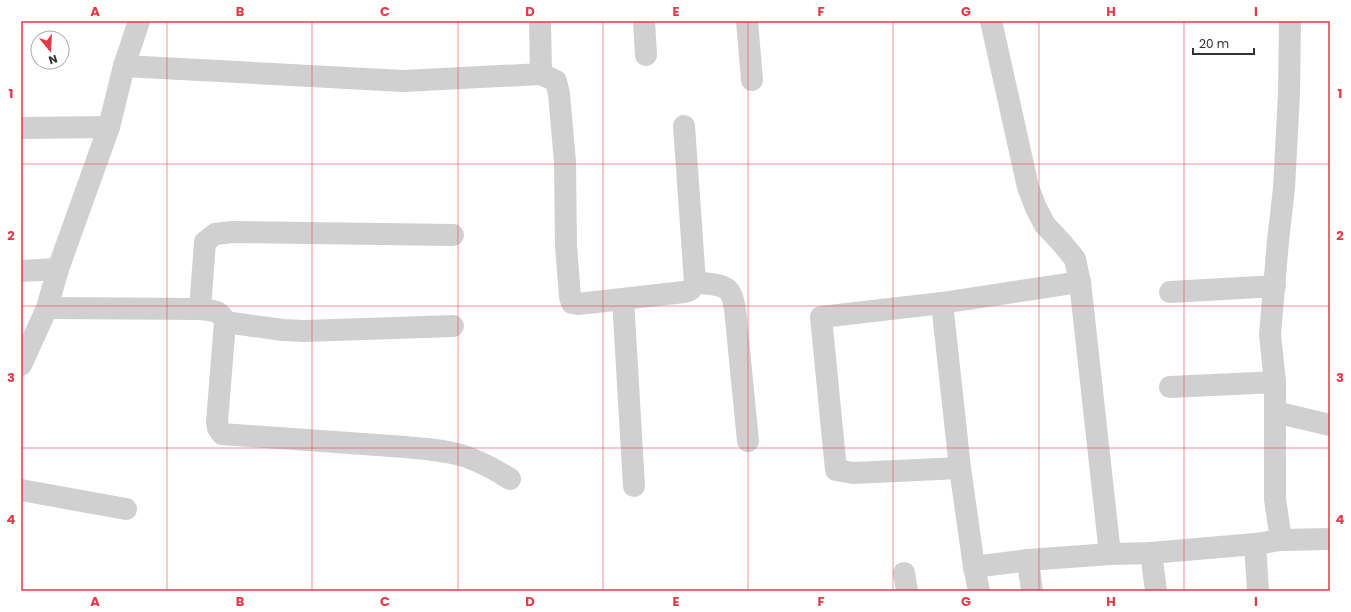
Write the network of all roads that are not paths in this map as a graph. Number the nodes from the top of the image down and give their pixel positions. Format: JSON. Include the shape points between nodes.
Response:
{"nodes":[{"id":1,"x":139,"y":21,"type":"edge"},
{"id":2,"x":540,"y":21,"type":"edge"},
{"id":3,"x":644,"y":21,"type":"edge"},
{"id":4,"x":746,"y":21,"type":"edge"},
{"id":5,"x":991,"y":21,"type":"edge"},
{"id":6,"x":1290,"y":21,"type":"edge"},
{"id":7,"x":646,"y":55,"type":"dead end"},
{"id":8,"x":124,"y":66,"type":"junction"},
{"id":9,"x":541,"y":74,"type":"junction"},
{"id":10,"x":752,"y":80,"type":"dead end"},
{"id":11,"x":684,"y":126,"type":"dead end"},
{"id":12,"x":109,"y":127,"type":"junction"},
{"id":13,"x":21,"y":128,"type":"edge"},
{"id":14,"x":453,"y":235,"type":"dead end"},
{"id":15,"x":58,"y":269,"type":"junction"},
{"id":16,"x":21,"y":271,"type":"edge"},
{"id":17,"x":694,"y":282,"type":"junction"},
{"id":18,"x":1080,"y":282,"type":"junction"},
{"id":19,"x":1275,"y":286,"type":"junction"},
{"id":20,"x":1170,"y":292,"type":"dead end"},
{"id":21,"x":623,"y":299,"type":"junction"},
{"id":22,"x":942,"y":303,"type":"junction"},
{"id":23,"x":47,"y":308,"type":"junction"},
{"id":24,"x":200,"y":309,"type":"junction"},
{"id":25,"x":225,"y":322,"type":"junction"},
{"id":26,"x":453,"y":326,"type":"dead end"},
{"id":27,"x":21,"y":365,"type":"edge"},
{"id":28,"x":1275,"y":382,"type":"junction"},
{"id":29,"x":1170,"y":387,"type":"dead end"},
{"id":30,"x":1275,"y":412,"type":"junction"},
{"id":31,"x":1330,"y":425,"type":"edge"},
{"id":32,"x":748,"y":442,"type":"dead end"},
{"id":33,"x":960,"y":468,"type":"junction"},
{"id":34,"x":510,"y":479,"type":"dead end"},
{"id":35,"x":634,"y":486,"type":"dead end"},
{"id":36,"x":21,"y":490,"type":"edge"},
{"id":37,"x":126,"y":509,"type":"dead end"},
{"id":38,"x":1330,"y":539,"type":"edge"},
{"id":39,"x":1281,"y":540,"type":"junction"},
{"id":40,"x":1256,"y":544,"type":"junction"},
{"id":41,"x":1151,"y":553,"type":"junction"},
{"id":42,"x":1110,"y":554,"type":"junction"},
{"id":43,"x":1028,"y":560,"type":"junction"},
{"id":44,"x":974,"y":567,"type":"junction"},
{"id":45,"x":979,"y":591,"type":"edge"},
{"id":46,"x":1032,"y":591,"type":"edge"},
{"id":47,"x":1156,"y":591,"type":"edge"},
{"id":48,"x":1258,"y":591,"type":"edge"}],
"edges":[{"from":1,"to":8,"type":"street"},
{"from":2,"to":9,"type":"street"},
{"from":3,"to":7,"type":"street"},
{"from":4,"to":10,"type":"street"},
{"from":5,"to":18,"type":"street","via":[[1028,187],[1045,225],[1075,259]]},
{"from":6,"to":19,"type":"street","via":[[1284,188]]},
{"from":8,"to":9,"type":"street","via":[[403,81]]},
{"from":8,"to":12,"type":"street"},
{"from":9,"to":21,"type":"street","via":[[556,81],[559,94],[565,162],[566,245],[570,298],[572,303],[578,304]]},
{"from":11,"to":17,"type":"street"},
{"from":12,"to":13,"type":"street"},
{"from":12,"to":15,"type":"street"},
{"from":14,"to":24,"type":"street","via":[[232,232],[214,234],[205,242]]},
{"from":15,"to":16,"type":"street"},
{"from":15,"to":23,"type":"street"},
{"from":17,"to":21,"type":"street","via":[[689,292]]},
{"from":17,"to":32,"type":"street","via":[[728,290],[736,309]]},
{"from":18,"to":22,"type":"street"},
{"from":18,"to":42,"type":"street"},
{"from":19,"to":20,"type":"street"},
{"from":19,"to":28,"type":"street","via":[[1270,334]]},
{"from":21,"to":35,"type":"street"},
{"from":22,"to":33,"type":"street"},
{"from":22,"to":33,"type":"street","via":[[821,317],[836,470],[853,473]]},
{"from":23,"to":24,"type":"street"},
{"from":23,"to":27,"type":"street"},
{"from":24,"to":25,"type":"street","via":[[218,312]]},
{"from":25,"to":26,"type":"street","via":[[305,331]]},
{"from":25,"to":34,"type":"street","via":[[217,422],[222,434],[434,450],[466,456],[488,465]]},
{"from":28,"to":29,"type":"street"},
{"from":28,"to":30,"type":"street"},
{"from":30,"to":31,"type":"street"},
{"from":30,"to":39,"type":"street","via":[[1275,498]]},
{"from":33,"to":44,"type":"street"},
{"from":36,"to":37,"type":"street"},
{"from":38,"to":39,"type":"street"},
{"from":39,"to":40,"type":"street"},
{"from":40,"to":41,"type":"street"},
{"from":40,"to":48,"type":"street"},
{"from":41,"to":42,"type":"street"},
{"from":41,"to":47,"type":"street"},
{"from":42,"to":43,"type":"street"},
{"from":43,"to":44,"type":"street"},
{"from":43,"to":46,"type":"street"},
{"from":44,"to":45,"type":"street"}]}
